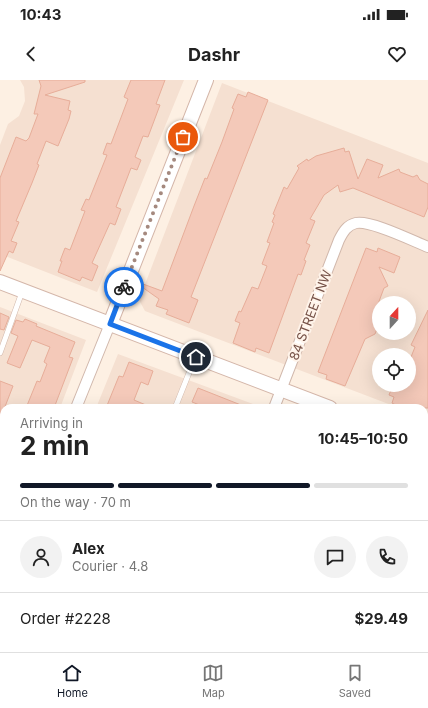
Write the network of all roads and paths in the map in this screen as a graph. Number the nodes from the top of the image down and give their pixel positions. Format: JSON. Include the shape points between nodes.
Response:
{"nodes":[{"id":1,"x":206,"y":80,"type":"edge"},
{"id":2,"x":428,"y":247,"type":"edge"},
{"id":3,"x":0,"y":282,"type":"edge"},
{"id":4,"x":23,"y":291,"type":"junction"},
{"id":5,"x":110,"y":324,"type":"junction"},
{"id":6,"x":0,"y":354,"type":"edge"},
{"id":7,"x":196,"y":357,"type":"junction"},
{"id":8,"x":281,"y":389,"type":"junction"},
{"id":9,"x":78,"y":404,"type":"edge"},
{"id":10,"x":177,"y":404,"type":"edge"},
{"id":11,"x":275,"y":404,"type":"edge"},
{"id":12,"x":320,"y":404,"type":"edge"}],
"edges":[{"from":1,"to":5,"type":"street"},
{"from":2,"to":8,"type":"street","name":"84 STREET NW","via":[[370,224],[357,223],[342,233]]},
{"from":3,"to":4,"type":"street"},
{"from":4,"to":5,"type":"street"},
{"from":4,"to":6,"type":"lane"},
{"from":5,"to":7,"type":"street"},
{"from":5,"to":9,"type":"street"},
{"from":7,"to":8,"type":"street"},
{"from":7,"to":10,"type":"lane"},
{"from":8,"to":11,"type":"street","name":"84 STREET NW"},
{"from":8,"to":12,"type":"street"}]}
